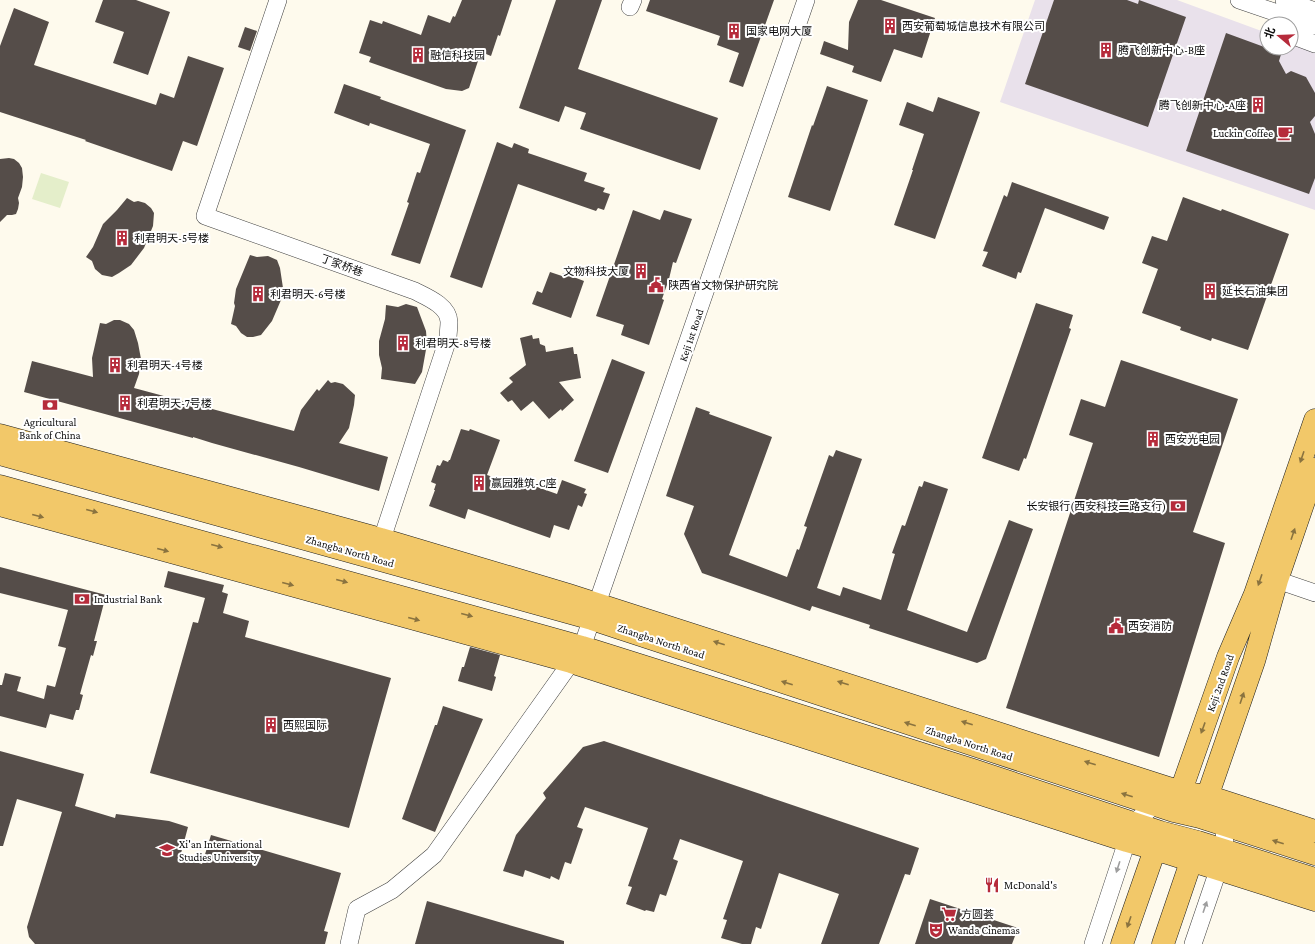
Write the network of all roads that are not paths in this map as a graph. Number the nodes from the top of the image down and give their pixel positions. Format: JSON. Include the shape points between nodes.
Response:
{"nodes":[{"id":1,"x":278,"y":0,"type":"edge"},
{"id":2,"x":806,"y":0,"type":"edge"},
{"id":3,"x":1239,"y":0,"type":"edge"},
{"id":4,"x":1315,"y":11,"type":"edge"},
{"id":5,"x":1282,"y":12,"type":"edge"},
{"id":6,"x":1315,"y":26,"type":"edge"},
{"id":7,"x":1299,"y":37,"type":"edge"},
{"id":8,"x":1315,"y":44,"type":"edge"},
{"id":9,"x":1315,"y":420,"type":"edge"},
{"id":10,"x":0,"y":436,"type":"edge"},
{"id":11,"x":0,"y":454,"type":"edge"},
{"id":12,"x":1315,"y":469,"type":"edge"},
{"id":13,"x":0,"y":486,"type":"edge"},
{"id":14,"x":0,"y":505,"type":"edge"},
{"id":15,"x":378,"y":548,"type":"junction"},
{"id":16,"x":1277,"y":580,"type":"junction"},
{"id":17,"x":1315,"y":593,"type":"edge"},
{"id":18,"x":595,"y":611,"type":"junction"},
{"id":19,"x":577,"y":655,"type":"junction"},
{"id":20,"x":1207,"y":796,"type":"junction"},
{"id":21,"x":1168,"y":798,"type":"junction"},
{"id":22,"x":1231,"y":804,"type":"junction"},
{"id":23,"x":1200,"y":817,"type":"junction"},
{"id":24,"x":1224,"y":825,"type":"junction"},
{"id":25,"x":1315,"y":831,"type":"edge"},
{"id":26,"x":1130,"y":832,"type":"junction"},
{"id":27,"x":1158,"y":840,"type":"junction"},
{"id":28,"x":1195,"y":851,"type":"junction"},
{"id":29,"x":1315,"y":854,"type":"edge"},
{"id":30,"x":1222,"y":860,"type":"junction"},
{"id":31,"x":1315,"y":879,"type":"edge"},
{"id":32,"x":1315,"y":900,"type":"edge"},
{"id":33,"x":348,"y":944,"type":"edge"},
{"id":34,"x":1093,"y":944,"type":"edge"},
{"id":35,"x":1122,"y":944,"type":"edge"},
{"id":36,"x":1163,"y":944,"type":"edge"},
{"id":37,"x":1193,"y":944,"type":"edge"}],
"edges":[{"from":1,"to":15,"type":"street","name":"丁家桥巷","via":[[205,216],[415,291],[432,299],[444,310],[449,321],[448,339]]},
{"from":2,"to":18,"type":"street","name":"Keji 1st Road"},
{"from":3,"to":5,"type":"street"},
{"from":4,"to":5,"type":"street"},
{"from":5,"to":6,"type":"street"},
{"from":7,"to":8,"type":"street"},
{"from":9,"to":21,"type":"main road","name":"Keji 2nd Road","one_way":true,"via":[[1255,594]]},
{"from":10,"to":15,"type":"main road"},
{"from":11,"to":15,"type":"main road","name":"Zhangba North Road"},
{"from":16,"to":12,"type":"main road","one_way":true},
{"from":13,"to":19,"type":"main road","one_way":true},
{"from":14,"to":19,"type":"main road","one_way":true},
{"from":15,"to":18,"type":"main road","name":"Zhangba North Road"},
{"from":16,"to":17,"type":"street"},
{"from":20,"to":16,"type":"main road","one_way":true,"via":[[1254,661]]},
{"from":18,"to":19,"type":"street","name":"Keji 1st Road"},
{"from":21,"to":18,"type":"main road","name":"Zhangba North Road","one_way":true},
{"from":19,"to":26,"type":"main road","via":[[980,773]]},
{"from":19,"to":33,"type":"street","name":"Keji 1st Road","via":[[434,855],[392,890],[358,909]]},
{"from":20,"to":21,"type":"main road"},
{"from":20,"to":22,"type":"main road"},
{"from":20,"to":23,"type":"main road"},
{"from":21,"to":23,"type":"main road","name":"Zhangba North Road"},
{"from":21,"to":26,"type":"street"},
{"from":21,"to":27,"type":"main road","name":"Keji 2nd Road"},
{"from":22,"to":24,"type":"street"},
{"from":22,"to":25,"type":"main road"},
{"from":23,"to":24,"type":"main road","name":"Zhangba North Road"},
{"from":23,"to":28,"type":"main road"},
{"from":29,"to":24,"type":"main road","name":"Zhangba North Road","one_way":true},
{"from":24,"to":30,"type":"street"},
{"from":26,"to":27,"type":"main road"},
{"from":26,"to":34,"type":"street","one_way":true},
{"from":27,"to":28,"type":"main road"},
{"from":27,"to":35,"type":"main road","name":"Keji 2nd Road","one_way":true},
{"from":28,"to":30,"type":"main road"},
{"from":28,"to":36,"type":"main road"},
{"from":30,"to":31,"type":"main road"},
{"from":30,"to":32,"type":"main road"},
{"from":37,"to":30,"type":"street","one_way":true}]}
